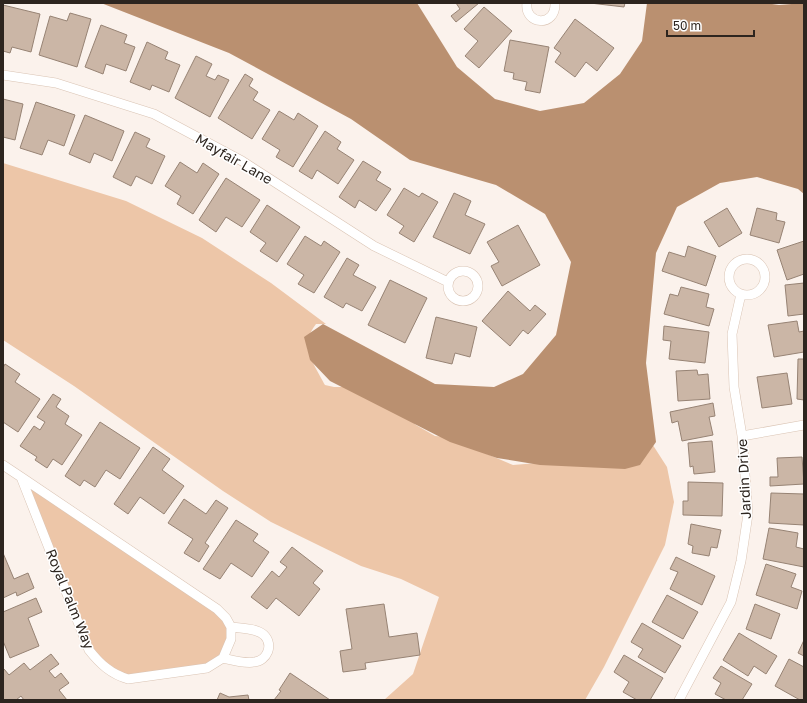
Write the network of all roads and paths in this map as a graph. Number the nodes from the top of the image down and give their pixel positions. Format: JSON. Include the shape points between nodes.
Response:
{"nodes":[{"id":1,"x":527,"y":3,"type":"edge"},
{"id":2,"x":555,"y":3,"type":"edge"},
{"id":3,"x":3,"y":75,"type":"edge"},
{"id":4,"x":448,"y":282,"type":"dead end"},
{"id":5,"x":741,"y":294,"type":"dead end"},
{"id":6,"x":804,"y":425,"type":"edge"},
{"id":7,"x":742,"y":436,"type":"junction"},
{"id":8,"x":3,"y":465,"type":"edge"},
{"id":9,"x":21,"y":477,"type":"junction"},
{"id":10,"x":231,"y":627,"type":"junction"},
{"id":11,"x":224,"y":658,"type":"junction"},
{"id":12,"x":679,"y":700,"type":"edge"}],
"edges":[{"from":1,"to":2,"type":"street","via":[[529,15],[539,21],[553,14]]},
{"from":3,"to":4,"type":"street","name":"Mayfair Lane","via":[[56,83],[154,114],[242,161],[374,246]]},
{"from":5,"to":7,"type":"street","name":"Jardin Drive","via":[[732,340],[734,387]]},
{"from":6,"to":7,"type":"street"},
{"from":7,"to":12,"type":"street","name":"Jardin Drive","via":[[748,514],[731,602]]},
{"from":8,"to":9,"type":"street"},
{"from":9,"to":10,"type":"street","via":[[217,609]]},
{"from":9,"to":11,"type":"street","name":"Royal Palm Way","via":[[89,650],[108,671],[128,678],[207,668]]},
{"from":10,"to":11,"type":"street","via":[[231,639]]},
{"from":10,"to":11,"type":"street","via":[[263,634],[269,650],[263,659],[254,663]]}]}
